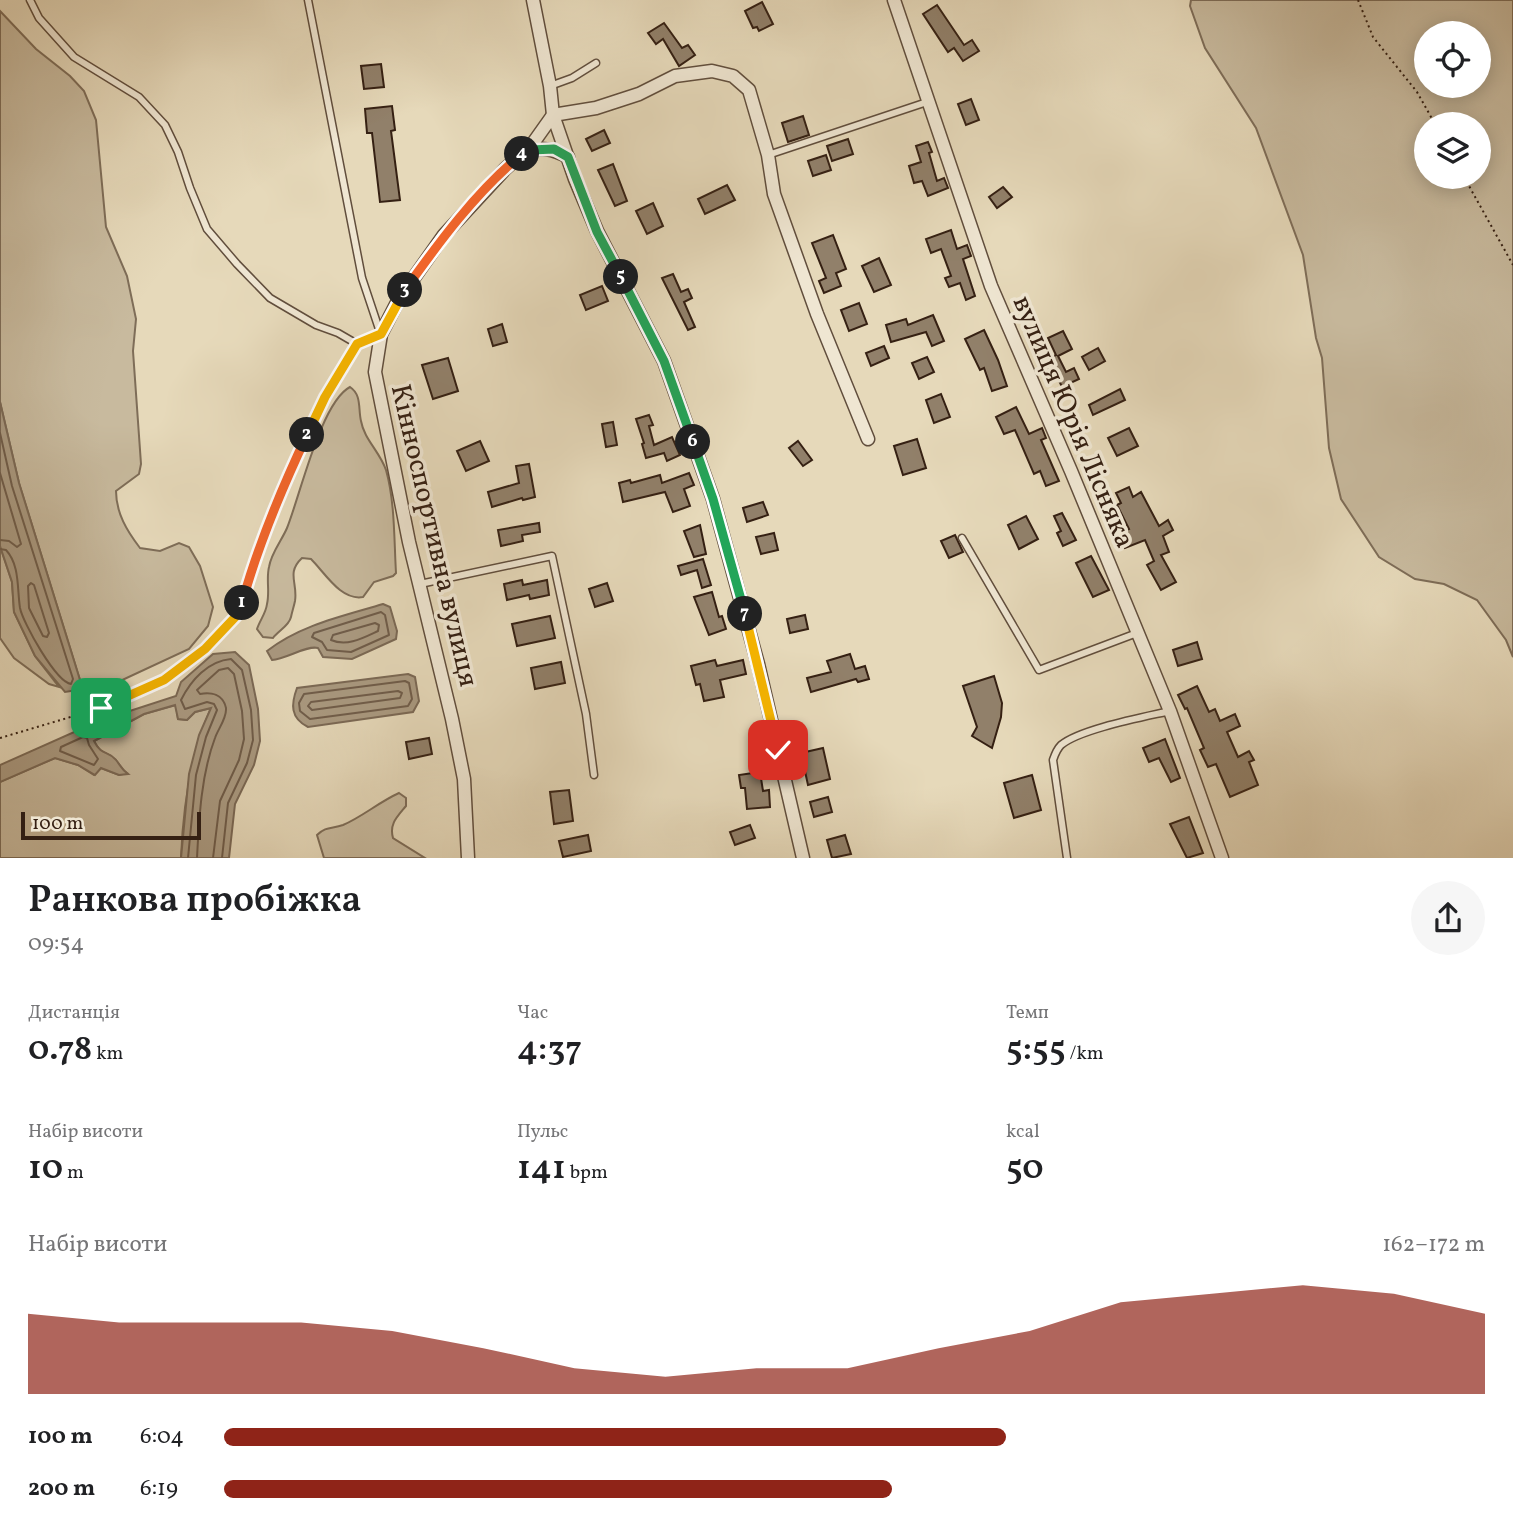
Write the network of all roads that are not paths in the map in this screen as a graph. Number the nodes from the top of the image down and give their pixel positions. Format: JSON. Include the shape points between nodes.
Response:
{"nodes":[{"id":1,"x":30,"y":0,"type":"edge"},
{"id":2,"x":308,"y":0,"type":"edge"},
{"id":3,"x":533,"y":0,"type":"edge"},
{"id":4,"x":894,"y":0,"type":"edge"},
{"id":5,"x":596,"y":63,"type":"dead end"},
{"id":6,"x":550,"y":86,"type":"junction"},
{"id":7,"x":927,"y":102,"type":"junction"},
{"id":8,"x":553,"y":115,"type":"junction"},
{"id":9,"x":521,"y":154,"type":"junction"},
{"id":10,"x":768,"y":155,"type":"junction"},
{"id":11,"x":568,"y":157,"type":"junction"},
{"id":12,"x":381,"y":334,"type":"junction"},
{"id":13,"x":357,"y":344,"type":"road end"},
{"id":14,"x":868,"y":439,"type":"dead end"},
{"id":15,"x":962,"y":538,"type":"dead end"},
{"id":16,"x":419,"y":584,"type":"junction"},
{"id":17,"x":1137,"y":634,"type":"junction"},
{"id":18,"x":1170,"y":711,"type":"junction"},
{"id":19,"x":594,"y":775,"type":"dead end"},
{"id":20,"x":468,"y":858,"type":"edge"},
{"id":21,"x":803,"y":858,"type":"edge"},
{"id":22,"x":1067,"y":858,"type":"edge"},
{"id":23,"x":1222,"y":858,"type":"edge"}],
"edges":[{"from":1,"to":13,"type":"lane","via":[[39,18],[75,57],[139,97],[165,125],[207,229],[237,264],[270,298]]},
{"from":2,"to":12,"type":"lane","via":[[362,278]]},
{"from":3,"to":6,"type":"street"},
{"from":4,"to":7,"type":"street","name":"вулиця Юрія Лісняка"},
{"from":5,"to":6,"type":"lane"},
{"from":6,"to":8,"type":"street"},
{"from":7,"to":10,"type":"lane"},
{"from":7,"to":17,"type":"street","name":"вулиця Юрія Лісняка","via":[[991,286]]},
{"from":8,"to":9,"type":"street","name":"Кінноспортивна вулиця"},
{"from":8,"to":10,"type":"street","via":[[596,108],[675,76],[712,71],[733,76],[750,90]]},
{"from":8,"to":11,"type":"street"},
{"from":9,"to":11,"type":"street","via":[[554,149]]},
{"from":9,"to":12,"type":"street","name":"Кінноспортивна вулиця","via":[[444,235],[399,299]]},
{"from":10,"to":14,"type":"street","via":[[774,194]]},
{"from":11,"to":21,"type":"street","via":[[597,232],[664,361],[713,499],[758,664]]},
{"from":12,"to":16,"type":"street","name":"Кінноспортивна вулиця","via":[[375,372]]},
{"from":15,"to":17,"type":"lane","via":[[1039,670]]},
{"from":16,"to":19,"type":"lane","via":[[552,555],[586,714]]},
{"from":16,"to":20,"type":"street","name":"Кінноспортивна вулиця","via":[[464,779]]},
{"from":17,"to":18,"type":"street","name":"вулиця Юрія Лісняка"},
{"from":18,"to":22,"type":"lane","via":[[1107,726],[1059,747],[1053,760]]},
{"from":18,"to":23,"type":"street","name":"вулиця Юрія Лісняка"}]}
